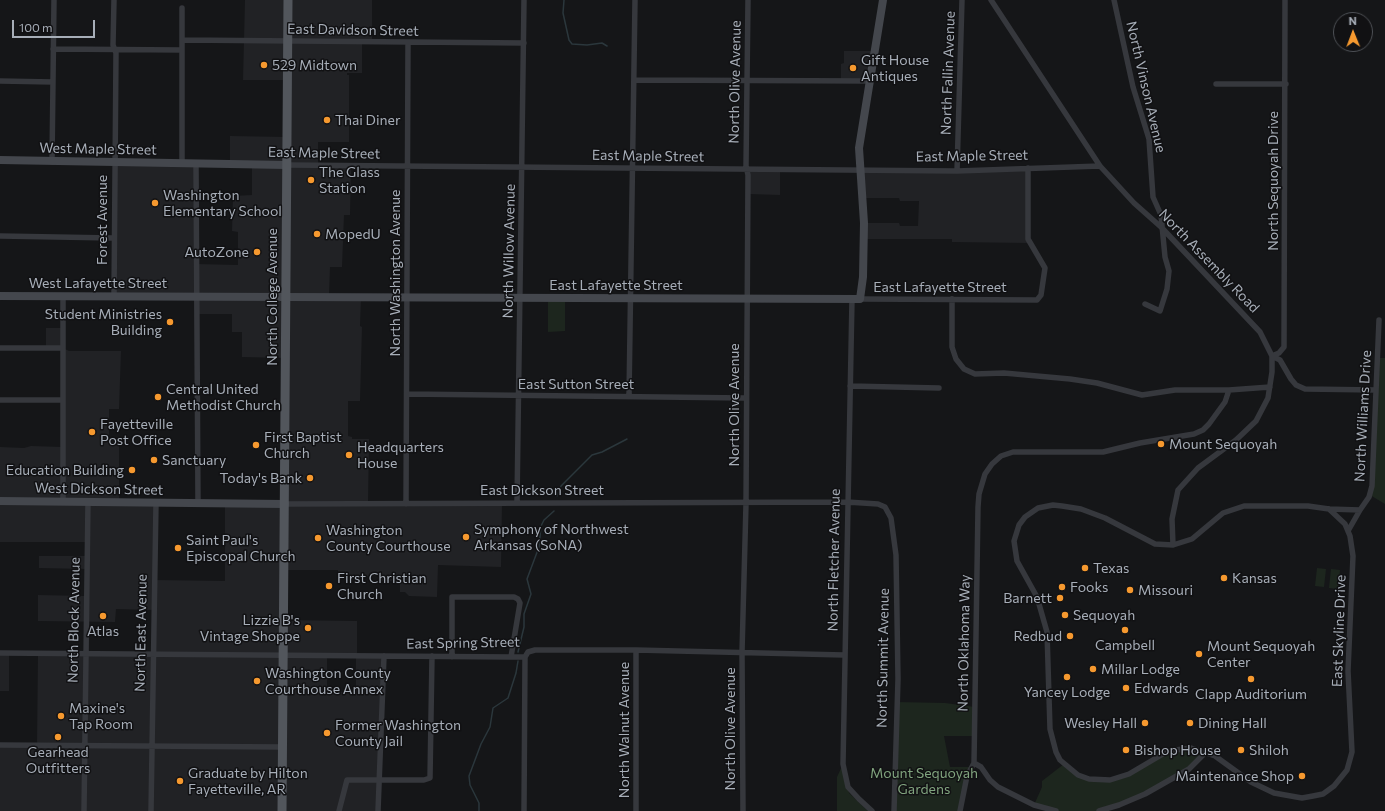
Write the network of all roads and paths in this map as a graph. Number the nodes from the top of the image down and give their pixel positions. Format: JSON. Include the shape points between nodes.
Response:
{"nodes":[{"id":1,"x":54,"y":0,"type":"edge"},
{"id":2,"x":114,"y":0,"type":"edge"},
{"id":3,"x":288,"y":0,"type":"edge"},
{"id":4,"x":524,"y":0,"type":"edge"},
{"id":5,"x":635,"y":0,"type":"edge"},
{"id":6,"x":748,"y":0,"type":"edge"},
{"id":7,"x":883,"y":0,"type":"edge"},
{"id":8,"x":962,"y":0,"type":"edge"},
{"id":9,"x":991,"y":0,"type":"edge"},
{"id":10,"x":1114,"y":0,"type":"edge"},
{"id":11,"x":1286,"y":0,"type":"edge"},
{"id":12,"x":182,"y":8,"type":"dead end"},
{"id":13,"x":182,"y":40,"type":"junction"},
{"id":14,"x":288,"y":41,"type":"junction"},
{"id":15,"x":408,"y":43,"type":"junction"},
{"id":16,"x":524,"y":43,"type":"junction"},
{"id":17,"x":53,"y":49,"type":"junction"},
{"id":18,"x":114,"y":50,"type":"junction"},
{"id":19,"x":182,"y":50,"type":"junction"},
{"id":20,"x":634,"y":80,"type":"junction"},
{"id":21,"x":0,"y":81,"type":"edge"},
{"id":22,"x":870,"y":81,"type":"junction"},
{"id":23,"x":53,"y":82,"type":"junction"},
{"id":24,"x":748,"y":82,"type":"junction"},
{"id":25,"x":1216,"y":84,"type":"dead end"},
{"id":26,"x":1286,"y":84,"type":"junction"},
{"id":27,"x":0,"y":160,"type":"edge"},
{"id":28,"x":52,"y":162,"type":"junction"},
{"id":29,"x":114,"y":163,"type":"junction"},
{"id":30,"x":182,"y":164,"type":"junction"},
{"id":31,"x":196,"y":164,"type":"junction"},
{"id":32,"x":287,"y":165,"type":"junction"},
{"id":33,"x":408,"y":166,"type":"junction"},
{"id":34,"x":1100,"y":166,"type":"junction"},
{"id":35,"x":522,"y":168,"type":"junction"},
{"id":36,"x":1028,"y":168,"type":"junction"},
{"id":37,"x":633,"y":169,"type":"junction"},
{"id":38,"x":747,"y":170,"type":"junction"},
{"id":39,"x":860,"y":170,"type":"junction"},
{"id":40,"x":957,"y":171,"type":"junction"},
{"id":41,"x":1161,"y":227,"type":"junction"},
{"id":42,"x":0,"y":236,"type":"edge"},
{"id":43,"x":113,"y":238,"type":"junction"},
{"id":44,"x":0,"y":296,"type":"edge"},
{"id":45,"x":63,"y":296,"type":"junction"},
{"id":46,"x":114,"y":296,"type":"junction"},
{"id":47,"x":196,"y":296,"type":"junction"},
{"id":48,"x":286,"y":296,"type":"junction"},
{"id":49,"x":407,"y":297,"type":"junction"},
{"id":50,"x":521,"y":297,"type":"junction"},
{"id":51,"x":631,"y":298,"type":"junction"},
{"id":52,"x":747,"y":298,"type":"junction"},
{"id":53,"x":856,"y":299,"type":"junction"},
{"id":54,"x":952,"y":299,"type":"junction"},
{"id":55,"x":1145,"y":304,"type":"dead end"},
{"id":56,"x":1379,"y":320,"type":"dead end"},
{"id":57,"x":0,"y":348,"type":"edge"},
{"id":58,"x":63,"y":348,"type":"junction"},
{"id":59,"x":1272,"y":356,"type":"junction"},
{"id":60,"x":850,"y":386,"type":"junction"},
{"id":61,"x":1270,"y":387,"type":"junction"},
{"id":62,"x":939,"y":388,"type":"dead end"},
{"id":63,"x":1229,"y":390,"type":"junction"},
{"id":64,"x":1376,"y":390,"type":"junction"},
{"id":65,"x":407,"y":394,"type":"junction"},
{"id":66,"x":518,"y":395,"type":"junction"},
{"id":67,"x":629,"y":396,"type":"junction"},
{"id":68,"x":745,"y":398,"type":"junction"},
{"id":69,"x":0,"y":400,"type":"edge"},
{"id":70,"x":63,"y":400,"type":"junction"},
{"id":71,"x":0,"y":501,"type":"edge"},
{"id":72,"x":63,"y":501,"type":"junction"},
{"id":73,"x":88,"y":501,"type":"junction"},
{"id":74,"x":847,"y":502,"type":"junction"},
{"id":75,"x":156,"y":503,"type":"junction"},
{"id":76,"x":198,"y":503,"type":"junction"},
{"id":77,"x":517,"y":503,"type":"junction"},
{"id":78,"x":285,"y":504,"type":"junction"},
{"id":79,"x":406,"y":504,"type":"junction"},
{"id":80,"x":746,"y":504,"type":"junction"},
{"id":81,"x":885,"y":507,"type":"joint"},
{"id":82,"x":1329,"y":509,"type":"junction"},
{"id":83,"x":1360,"y":510,"type":"junction"},
{"id":84,"x":1348,"y":531,"type":"junction"},
{"id":85,"x":1173,"y":545,"type":"junction"},
{"id":86,"x":636,"y":650,"type":"junction"},
{"id":87,"x":742,"y":652,"type":"junction"},
{"id":88,"x":0,"y":653,"type":"edge"},
{"id":89,"x":85,"y":653,"type":"junction"},
{"id":90,"x":152,"y":654,"type":"junction"},
{"id":91,"x":282,"y":655,"type":"junction"},
{"id":92,"x":844,"y":655,"type":"junction"},
{"id":93,"x":384,"y":656,"type":"junction"},
{"id":94,"x":432,"y":656,"type":"junction"},
{"id":95,"x":452,"y":657,"type":"junction"},
{"id":96,"x":511,"y":657,"type":"junction"},
{"id":97,"x":525,"y":657,"type":"junction"},
{"id":98,"x":0,"y":745,"type":"edge"},
{"id":99,"x":84,"y":746,"type":"junction"},
{"id":100,"x":151,"y":746,"type":"junction"},
{"id":101,"x":282,"y":747,"type":"junction"},
{"id":102,"x":1206,"y":752,"type":"junction"},
{"id":103,"x":974,"y":762,"type":"junction"},
{"id":104,"x":379,"y":780,"type":"junction"},
{"id":105,"x":1034,"y":805,"type":"junction"},
{"id":106,"x":84,"y":811,"type":"edge"},
{"id":107,"x":151,"y":811,"type":"edge"},
{"id":108,"x":282,"y":811,"type":"edge"},
{"id":109,"x":339,"y":811,"type":"edge"},
{"id":110,"x":378,"y":811,"type":"edge"},
{"id":111,"x":524,"y":811,"type":"edge"},
{"id":112,"x":636,"y":811,"type":"edge"},
{"id":113,"x":743,"y":811,"type":"edge"},
{"id":114,"x":872,"y":811,"type":"edge"},
{"id":115,"x":894,"y":811,"type":"edge"},
{"id":116,"x":960,"y":811,"type":"edge"},
{"id":117,"x":1037,"y":811,"type":"edge"},
{"id":118,"x":1056,"y":811,"type":"edge"},
{"id":119,"x":1099,"y":811,"type":"edge"}],
"edges":[{"from":1,"to":17,"type":"street"},
{"from":2,"to":18,"type":"street","name":"Forest Avenue"},
{"from":3,"to":14,"type":"main road","name":"North College Avenue"},
{"from":4,"to":16,"type":"street","name":"North Willow Avenue"},
{"from":5,"to":20,"type":"street"},
{"from":6,"to":24,"type":"street","name":"North Olive Avenue"},
{"from":7,"to":22,"type":"main road"},
{"from":8,"to":40,"type":"street","name":"North Fallin Avenue"},
{"from":9,"to":34,"type":"street","name":"North Assembly Road"},
{"from":10,"to":41,"type":"street","name":"North Vinson Avenue","via":[[1133,87],[1149,140],[1153,197],[1161,215]]},
{"from":11,"to":26,"type":"street","name":"North Sequoyah Drive"},
{"from":12,"to":13,"type":"street"},
{"from":13,"to":14,"type":"street","name":"East Davidson Street"},
{"from":13,"to":19,"type":"street"},
{"from":14,"to":15,"type":"street","name":"East Davidson Street"},
{"from":14,"to":32,"type":"main road","name":"North College Avenue"},
{"from":15,"to":16,"type":"street","name":"East Davidson Street"},
{"from":15,"to":33,"type":"street","name":"North Washington Avenue"},
{"from":16,"to":35,"type":"street","name":"North Willow Avenue"},
{"from":17,"to":18,"type":"street"},
{"from":17,"to":23,"type":"street"},
{"from":18,"to":19,"type":"street"},
{"from":18,"to":29,"type":"street","name":"Forest Avenue"},
{"from":19,"to":30,"type":"street"},
{"from":20,"to":24,"type":"street"},
{"from":20,"to":37,"type":"street"},
{"from":21,"to":23,"type":"street"},
{"from":22,"to":24,"type":"street"},
{"from":22,"to":39,"type":"main road","via":[[859,148]]},
{"from":23,"to":28,"type":"street"},
{"from":24,"to":38,"type":"street","name":"North Olive Avenue"},
{"from":25,"to":26,"type":"street"},
{"from":26,"to":59,"type":"street","name":"North Sequoyah Drive","via":[[1284,347],[1279,354]]},
{"from":27,"to":28,"type":"main road","name":"West Maple Street"},
{"from":28,"to":29,"type":"main road","name":"West Maple Street"},
{"from":29,"to":30,"type":"main road","name":"West Maple Street"},
{"from":29,"to":43,"type":"street","name":"Forest Avenue"},
{"from":30,"to":31,"type":"main road","name":"West Maple Street"},
{"from":31,"to":32,"type":"main road","name":"East Maple Street"},
{"from":31,"to":47,"type":"street"},
{"from":32,"to":33,"type":"street","name":"East Maple Street"},
{"from":32,"to":48,"type":"main road","name":"North College Avenue"},
{"from":33,"to":35,"type":"street","name":"East Maple Street"},
{"from":33,"to":49,"type":"street","name":"North Washington Avenue"},
{"from":34,"to":36,"type":"street","name":"East Maple Street"},
{"from":34,"to":41,"type":"street","name":"North Assembly Road","via":[[1134,203]]},
{"from":35,"to":37,"type":"street","name":"East Maple Street"},
{"from":35,"to":50,"type":"street","name":"North Willow Avenue"},
{"from":36,"to":40,"type":"street","name":"East Maple Street"},
{"from":36,"to":54,"type":"street","name":"East Lafayette Street","via":[[1028,239],[1045,268],[1041,295],[1036,300]]},
{"from":37,"to":38,"type":"street","name":"East Maple Street"},
{"from":37,"to":51,"type":"street"},
{"from":38,"to":39,"type":"street","name":"East Maple Street"},
{"from":38,"to":52,"type":"street","name":"North Olive Avenue"},
{"from":39,"to":40,"type":"street","name":"East Maple Street"},
{"from":39,"to":53,"type":"main road","via":[[864,239],[863,283]]},
{"from":41,"to":55,"type":"street","name":"North Vinson Avenue","via":[[1168,272],[1167,289],[1160,311]]},
{"from":41,"to":59,"type":"street","name":"North Assembly Road","via":[[1260,332]]},
{"from":42,"to":43,"type":"street"},
{"from":43,"to":46,"type":"street","name":"Forest Avenue"},
{"from":44,"to":45,"type":"main road","name":"West Lafayette Street"},
{"from":45,"to":46,"type":"main road","name":"West Lafayette Street"},
{"from":45,"to":58,"type":"street"},
{"from":46,"to":47,"type":"main road","name":"West Lafayette Street"},
{"from":47,"to":48,"type":"main road","name":"East Lafayette Street"},
{"from":47,"to":76,"type":"street"},
{"from":48,"to":49,"type":"main road","name":"East Lafayette Street"},
{"from":48,"to":78,"type":"main road","name":"North College Avenue"},
{"from":49,"to":50,"type":"main road","name":"East Lafayette Street"},
{"from":49,"to":65,"type":"street","name":"North Washington Avenue"},
{"from":50,"to":51,"type":"main road","name":"East Lafayette Street"},
{"from":50,"to":66,"type":"street","name":"North Willow Avenue"},
{"from":51,"to":52,"type":"main road","name":"East Lafayette Street"},
{"from":51,"to":67,"type":"street"},
{"from":52,"to":53,"type":"main road","name":"East Lafayette Street"},
{"from":52,"to":68,"type":"street","name":"North Olive Avenue"},
{"from":53,"to":54,"type":"street","name":"East Lafayette Street"},
{"from":53,"to":60,"type":"street","name":"North Fletcher Avenue"},
{"from":54,"to":63,"type":"street","via":[[952,347],[956,359],[964,369],[975,374],[1004,373],[1070,379],[1142,395],[1174,390]]},
{"from":56,"to":64,"type":"street","name":"North Williams Drive"},
{"from":57,"to":58,"type":"street"},
{"from":58,"to":70,"type":"street"},
{"from":59,"to":61,"type":"street"},
{"from":59,"to":64,"type":"street","via":[[1280,360],[1296,385],[1305,389]]},
{"from":60,"to":62,"type":"street"},
{"from":60,"to":74,"type":"street","name":"North Fletcher Avenue"},
{"from":61,"to":63,"type":"street"},
{"from":61,"to":85,"type":"street","via":[[1256,421],[1236,440],[1193,472],[1178,490],[1172,519]]},
{"from":63,"to":103,"type":"street","name":"North Oklahoma Way","via":[[1225,402],[1209,424],[1194,434],[1103,452],[1013,452],[1001,456],[985,474],[978,508]]},
{"from":64,"to":83,"type":"street","name":"North Williams Drive","via":[[1372,486],[1369,497]]},
{"from":65,"to":66,"type":"street","name":"East Sutton Street"},
{"from":65,"to":79,"type":"street","name":"North Washington Avenue"},
{"from":66,"to":67,"type":"street","name":"East Sutton Street"},
{"from":66,"to":77,"type":"street","name":"North Willow Avenue"},
{"from":67,"to":68,"type":"street","name":"East Sutton Street"},
{"from":68,"to":80,"type":"street","name":"North Olive Avenue"},
{"from":69,"to":70,"type":"street"},
{"from":70,"to":72,"type":"street"},
{"from":71,"to":72,"type":"main road","name":"West Dickson Street"},
{"from":72,"to":73,"type":"main road","name":"West Dickson Street"},
{"from":73,"to":75,"type":"main road","name":"West Dickson Street"},
{"from":73,"to":89,"type":"street","name":"North Block Avenue"},
{"from":74,"to":80,"type":"street","name":"East Dickson Street"},
{"from":74,"to":81,"type":"street","name":"East Dickson Street","via":[[878,504]]},
{"from":74,"to":92,"type":"street","name":"North Fletcher Avenue"},
{"from":75,"to":76,"type":"main road","name":"West Dickson Street"},
{"from":75,"to":90,"type":"street","name":"North East Avenue"},
{"from":76,"to":78,"type":"main road","name":"East Dickson Street"},
{"from":77,"to":79,"type":"street","name":"East Dickson Street"},
{"from":77,"to":80,"type":"street","name":"East Dickson Street"},
{"from":78,"to":79,"type":"street","name":"East Dickson Street"},
{"from":78,"to":91,"type":"main road","name":"North College Avenue"},
{"from":80,"to":87,"type":"street","name":"North Olive Avenue"},
{"from":81,"to":115,"type":"street","name":"North Summit Avenue","via":[[891,518],[896,555],[898,679]]},
{"from":82,"to":83,"type":"street"},
{"from":82,"to":84,"type":"street","name":"East Skyline Drive"},
{"from":82,"to":85,"type":"street","via":[[1308,506],[1236,507],[1217,516],[1192,539]]},
{"from":83,"to":84,"type":"street","name":"North Williams Drive"},
{"from":84,"to":102,"type":"street","name":"East Skyline Drive","via":[[1353,556],[1348,671],[1352,742],[1347,770],[1334,786],[1323,794],[1302,798],[1274,794],[1262,789],[1222,760]]},
{"from":85,"to":102,"type":"street","via":[[1156,544],[1081,509],[1044,506],[1025,517],[1016,532],[1014,550],[1017,561],[1037,597],[1048,632],[1050,729],[1060,760],[1089,779],[1101,781],[1119,778],[1168,751],[1191,748]]},
{"from":86,"to":87,"type":"street","name":"East Spring Street"},
{"from":86,"to":97,"type":"street","name":"East Spring Street","via":[[535,650],[528,652]]},
{"from":86,"to":112,"type":"street","name":"North Walnut Avenue"},
{"from":87,"to":92,"type":"street","name":"East Spring Street"},
{"from":87,"to":113,"type":"street","name":"North Olive Avenue"},
{"from":88,"to":89,"type":"street","name":"East Spring Street"},
{"from":89,"to":90,"type":"street","name":"East Spring Street"},
{"from":89,"to":99,"type":"street","name":"North Block Avenue"},
{"from":90,"to":91,"type":"street","name":"East Spring Street"},
{"from":90,"to":100,"type":"street","name":"North East Avenue"},
{"from":91,"to":93,"type":"street","name":"East Spring Street"},
{"from":91,"to":101,"type":"main road","name":"North College Avenue"},
{"from":92,"to":114,"type":"street","name":"North Fletcher Avenue","via":[[843,764],[848,787]]},
{"from":93,"to":94,"type":"street","name":"East Spring Street"},
{"from":93,"to":104,"type":"street"},
{"from":94,"to":95,"type":"street","name":"East Spring Street"},
{"from":94,"to":104,"type":"street","via":[[430,778]]},
{"from":95,"to":96,"type":"street","name":"East Spring Street"},
{"from":95,"to":96,"type":"street","via":[[452,597],[514,597],[520,603]]},
{"from":96,"to":97,"type":"street","name":"East Spring Street"},
{"from":97,"to":111,"type":"street"},
{"from":98,"to":99,"type":"street"},
{"from":99,"to":100,"type":"street"},
{"from":99,"to":106,"type":"street","name":"North Block Avenue"},
{"from":100,"to":101,"type":"street"},
{"from":100,"to":107,"type":"street","name":"North East Avenue"},
{"from":101,"to":108,"type":"main road","name":"North College Avenue"},
{"from":102,"to":119,"type":"street","via":[[1188,769],[1145,794]]},
{"from":103,"to":105,"type":"street","via":[[998,787]]},
{"from":103,"to":116,"type":"street","name":"North Oklahoma Way","via":[[967,776]]},
{"from":104,"to":109,"type":"street","via":[[347,780]]},
{"from":104,"to":110,"type":"street"},
{"from":105,"to":117,"type":"street"},
{"from":105,"to":118,"type":"street"}]}
